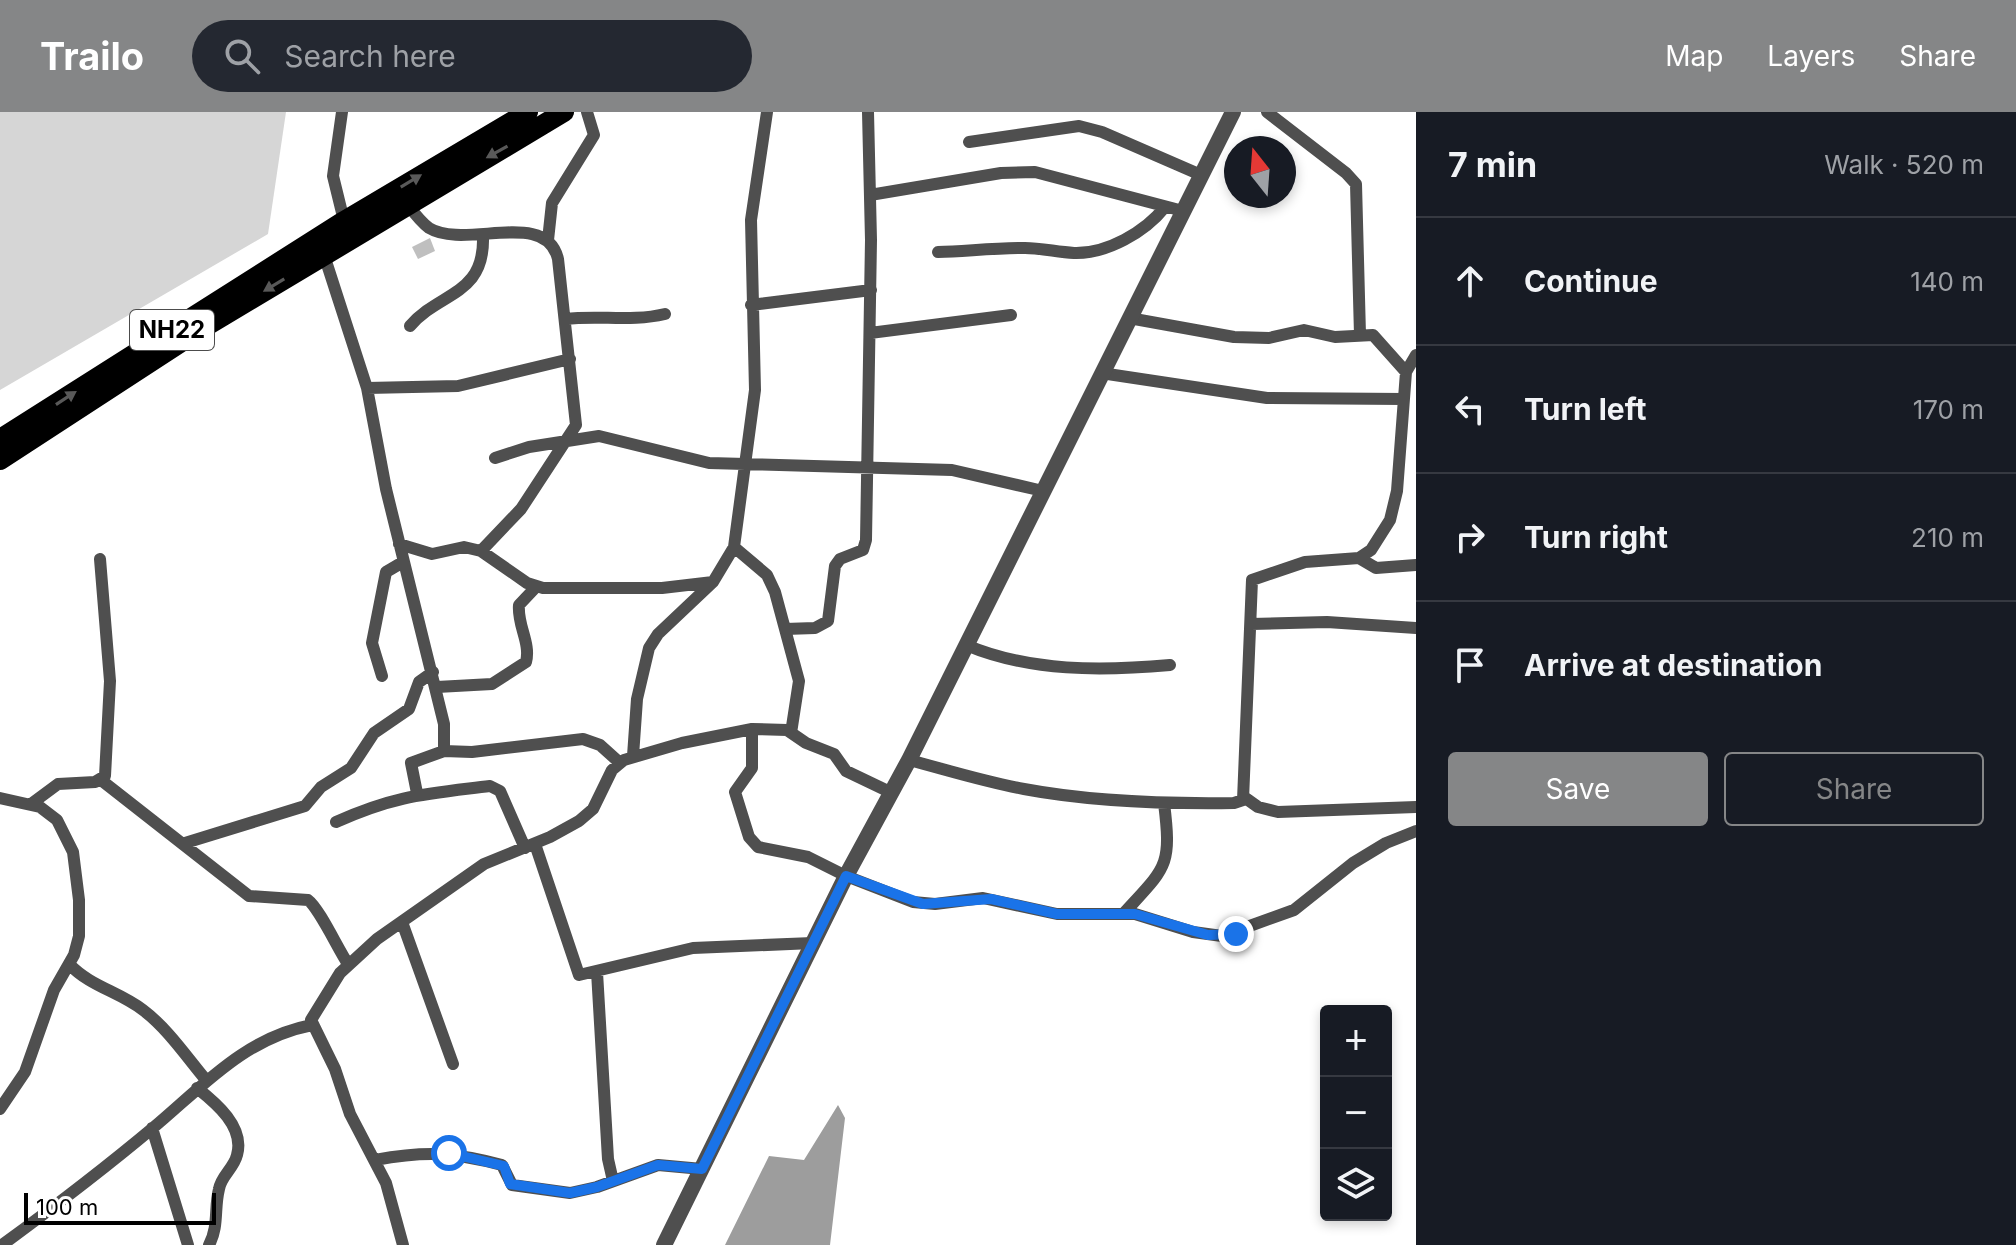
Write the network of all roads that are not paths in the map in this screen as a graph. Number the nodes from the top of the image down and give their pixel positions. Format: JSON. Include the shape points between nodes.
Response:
{"nodes":[{"id":1,"x":342,"y":112,"type":"edge"},
{"id":2,"x":528,"y":112,"type":"edge"},
{"id":3,"x":564,"y":112,"type":"edge"},
{"id":4,"x":587,"y":112,"type":"edge"},
{"id":5,"x":767,"y":112,"type":"edge"},
{"id":6,"x":868,"y":112,"type":"edge"},
{"id":7,"x":1233,"y":112,"type":"edge"},
{"id":8,"x":1267,"y":112,"type":"edge"},
{"id":9,"x":969,"y":142,"type":"dead end"},
{"id":10,"x":1201,"y":175,"type":"junction"},
{"id":11,"x":870,"y":195,"type":"junction"},
{"id":12,"x":408,"y":205,"type":"junction"},
{"id":13,"x":1165,"y":207,"type":"junction"},
{"id":14,"x":1183,"y":211,"type":"junction"},
{"id":15,"x":347,"y":230,"type":"junction"},
{"id":16,"x":483,"y":236,"type":"junction"},
{"id":17,"x":548,"y":240,"type":"junction"},
{"id":18,"x":938,"y":252,"type":"dead end"},
{"id":19,"x":324,"y":255,"type":"junction"},
{"id":20,"x":871,"y":290,"type":"junction"},
{"id":21,"x":751,"y":305,"type":"junction"},
{"id":22,"x":665,"y":314,"type":"dead end"},
{"id":23,"x":1011,"y":315,"type":"dead end"},
{"id":24,"x":1129,"y":318,"type":"junction"},
{"id":25,"x":565,"y":319,"type":"junction"},
{"id":26,"x":410,"y":326,"type":"dead end"},
{"id":27,"x":870,"y":333,"type":"junction"},
{"id":28,"x":1360,"y":335,"type":"junction"},
{"id":29,"x":1416,"y":355,"type":"edge"},
{"id":30,"x":570,"y":359,"type":"junction"},
{"id":31,"x":1406,"y":372,"type":"junction"},
{"id":32,"x":1101,"y":373,"type":"junction"},
{"id":33,"x":367,"y":388,"type":"junction"},
{"id":34,"x":1404,"y":399,"type":"junction"},
{"id":35,"x":0,"y":439,"type":"edge"},
{"id":36,"x":565,"y":440,"type":"junction"},
{"id":37,"x":495,"y":458,"type":"dead end"},
{"id":38,"x":0,"y":460,"type":"edge"},
{"id":39,"x":742,"y":466,"type":"junction"},
{"id":40,"x":868,"y":468,"type":"junction"},
{"id":41,"x":1043,"y":491,"type":"junction"},
{"id":42,"x":399,"y":544,"type":"junction"},
{"id":43,"x":734,"y":547,"type":"junction"},
{"id":44,"x":481,"y":551,"type":"junction"},
{"id":45,"x":1359,"y":558,"type":"junction"},
{"id":46,"x":100,"y":559,"type":"dead end"},
{"id":47,"x":403,"y":562,"type":"junction"},
{"id":48,"x":1416,"y":565,"type":"edge"},
{"id":49,"x":713,"y":582,"type":"junction"},
{"id":50,"x":536,"y":587,"type":"junction"},
{"id":51,"x":1251,"y":624,"type":"junction"},
{"id":52,"x":1416,"y":628,"type":"edge"},
{"id":53,"x":785,"y":629,"type":"junction"},
{"id":54,"x":966,"y":645,"type":"junction"},
{"id":55,"x":1170,"y":665,"type":"dead end"},
{"id":56,"x":433,"y":672,"type":"junction"},
{"id":57,"x":382,"y":676,"type":"dead end"},
{"id":58,"x":437,"y":687,"type":"junction"},
{"id":59,"x":752,"y":729,"type":"junction"},
{"id":60,"x":791,"y":733,"type":"junction"},
{"id":61,"x":444,"y":751,"type":"junction"},
{"id":62,"x":633,"y":756,"type":"junction"},
{"id":63,"x":909,"y":760,"type":"junction"},
{"id":64,"x":620,"y":763,"type":"junction"},
{"id":65,"x":101,"y":780,"type":"junction"},
{"id":66,"x":417,"y":793,"type":"junction"},
{"id":67,"x":892,"y":793,"type":"junction"},
{"id":68,"x":1244,"y":797,"type":"junction"},
{"id":69,"x":0,"y":798,"type":"edge"},
{"id":70,"x":1164,"y":803,"type":"junction"},
{"id":71,"x":31,"y":804,"type":"junction"},
{"id":72,"x":1416,"y":807,"type":"edge"},
{"id":73,"x":336,"y":822,"type":"dead end"},
{"id":74,"x":1416,"y":831,"type":"edge"},
{"id":75,"x":185,"y":843,"type":"junction"},
{"id":76,"x":530,"y":846,"type":"junction"},
{"id":77,"x":846,"y":876,"type":"junction"},
{"id":78,"x":1124,"y":913,"type":"junction"},
{"id":79,"x":402,"y":922,"type":"junction"},
{"id":80,"x":813,"y":943,"type":"junction"},
{"id":81,"x":69,"y":964,"type":"junction"},
{"id":82,"x":348,"y":964,"type":"junction"},
{"id":83,"x":597,"y":972,"type":"junction"},
{"id":84,"x":312,"y":1025,"type":"junction"},
{"id":85,"x":453,"y":1064,"type":"dead end"},
{"id":86,"x":201,"y":1084,"type":"junction"},
{"id":87,"x":0,"y":1109,"type":"edge"},
{"id":88,"x":152,"y":1128,"type":"junction"},
{"id":89,"x":375,"y":1160,"type":"junction"},
{"id":90,"x":702,"y":1169,"type":"junction"},
{"id":91,"x":613,"y":1181,"type":"junction"},
{"id":92,"x":2,"y":1245,"type":"edge"},
{"id":93,"x":188,"y":1245,"type":"edge"},
{"id":94,"x":209,"y":1245,"type":"edge"},
{"id":95,"x":403,"y":1245,"type":"edge"},
{"id":96,"x":664,"y":1245,"type":"edge"}],
"edges":[{"from":1,"to":15,"type":"street","via":[[333,176]]},
{"from":15,"to":2,"type":"main road","one_way":true},
{"from":3,"to":12,"type":"main road","one_way":true},
{"from":4,"to":17,"type":"street","via":[[594,135],[556,194]]},
{"from":5,"to":21,"type":"street","via":[[752,205]]},
{"from":6,"to":11,"type":"street"},
{"from":7,"to":10,"type":"street"},
{"from":8,"to":28,"type":"street","via":[[1356,184]]},
{"from":9,"to":10,"type":"street","via":[[1079,126]]},
{"from":10,"to":14,"type":"street"},
{"from":11,"to":13,"type":"street","via":[[1035,172]]},
{"from":11,"to":20,"type":"street"},
{"from":12,"to":15,"type":"main road"},
{"from":12,"to":16,"type":"street","via":[[430,228]]},
{"from":13,"to":14,"type":"street"},
{"from":13,"to":18,"type":"street","via":[[1136,232],[1093,251]]},
{"from":14,"to":24,"type":"street"},
{"from":15,"to":19,"type":"main road"},
{"from":35,"to":15,"type":"main road","number":"NH22","one_way":true},
{"from":16,"to":17,"type":"street","via":[[523,231]]},
{"from":16,"to":26,"type":"street","via":[[482,259],[465,288]]},
{"from":17,"to":25,"type":"street","via":[[558,259]]},
{"from":19,"to":33,"type":"street"},
{"from":19,"to":38,"type":"main road","one_way":true},
{"from":20,"to":21,"type":"street"},
{"from":20,"to":27,"type":"street"},
{"from":21,"to":39,"type":"street","via":[[755,390]]},
{"from":22,"to":25,"type":"street","via":[[637,320]]},
{"from":23,"to":27,"type":"street"},
{"from":24,"to":28,"type":"street","via":[[1234,337],[1269,338],[1304,330],[1335,337]]},
{"from":24,"to":32,"type":"street"},
{"from":25,"to":30,"type":"street"},
{"from":27,"to":40,"type":"street"},
{"from":28,"to":31,"type":"street","via":[[1373,335]]},
{"from":29,"to":31,"type":"street"},
{"from":30,"to":33,"type":"street","via":[[458,386]]},
{"from":30,"to":36,"type":"street","via":[[577,418]]},
{"from":31,"to":34,"type":"street"},
{"from":32,"to":34,"type":"street","via":[[1267,398]]},
{"from":32,"to":41,"type":"street"},
{"from":33,"to":42,"type":"street"},
{"from":34,"to":45,"type":"street","via":[[1393,511],[1371,550]]},
{"from":36,"to":37,"type":"street"},
{"from":36,"to":39,"type":"street","via":[[608,437],[683,459]]},
{"from":36,"to":44,"type":"street","via":[[521,509]]},
{"from":39,"to":40,"type":"street"},
{"from":39,"to":43,"type":"street"},
{"from":40,"to":41,"type":"street","via":[[968,471]]},
{"from":40,"to":53,"type":"street","via":[[866,540],[863,550],[835,566],[828,621],[815,628]]},
{"from":41,"to":54,"type":"street"},
{"from":42,"to":44,"type":"street","via":[[432,554],[464,547]]},
{"from":42,"to":47,"type":"street"},
{"from":43,"to":49,"type":"street"},
{"from":43,"to":53,"type":"street","via":[[767,575]]},
{"from":44,"to":50,"type":"street"},
{"from":45,"to":48,"type":"street","via":[[1376,568]]},
{"from":45,"to":51,"type":"street","via":[[1313,560],[1256,576],[1251,584]]},
{"from":46,"to":65,"type":"street","via":[[110,681],[108,760]]},
{"from":47,"to":56,"type":"street"},
{"from":47,"to":57,"type":"street","via":[[386,572],[373,638]]},
{"from":49,"to":50,"type":"street","via":[[662,588]]},
{"from":49,"to":62,"type":"street","via":[[649,648],[638,688]]},
{"from":50,"to":58,"type":"street","via":[[519,605],[526,662],[492,684]]},
{"from":51,"to":52,"type":"street"},
{"from":51,"to":68,"type":"street"},
{"from":53,"to":60,"type":"street","via":[[799,681]]},
{"from":54,"to":55,"type":"street","via":[[1013,660],[1100,670]]},
{"from":54,"to":63,"type":"street"},
{"from":56,"to":58,"type":"street"},
{"from":56,"to":75,"type":"street","via":[[419,682],[409,709],[374,733],[351,768],[321,787],[305,806]]},
{"from":58,"to":61,"type":"street"},
{"from":59,"to":60,"type":"street"},
{"from":59,"to":62,"type":"street"},
{"from":59,"to":77,"type":"street","via":[[752,768],[735,792],[749,837],[766,851],[808,857]]},
{"from":60,"to":67,"type":"street","via":[[834,754],[846,771]]},
{"from":61,"to":64,"type":"street","via":[[583,739],[600,745]]},
{"from":61,"to":66,"type":"street","via":[[411,763]]},
{"from":62,"to":64,"type":"street"},
{"from":63,"to":67,"type":"street"},
{"from":63,"to":70,"type":"street","via":[[1024,789]]},
{"from":64,"to":76,"type":"street","via":[[587,814]]},
{"from":65,"to":71,"type":"street","via":[[58,784]]},
{"from":65,"to":75,"type":"street"},
{"from":66,"to":73,"type":"street"},
{"from":66,"to":76,"type":"street","via":[[494,787]]},
{"from":67,"to":77,"type":"street"},
{"from":68,"to":70,"type":"street","via":[[1234,803]]},
{"from":68,"to":72,"type":"street","via":[[1278,812]]},
{"from":69,"to":71,"type":"street"},
{"from":70,"to":78,"type":"street","via":[[1167,862]]},
{"from":71,"to":81,"type":"street","via":[[57,820],[73,852],[79,936]]},
{"from":74,"to":78,"type":"street","via":[[1353,863],[1294,910],[1236,934],[1208,935]]},
{"from":75,"to":82,"type":"street","via":[[249,896],[308,900]]},
{"from":76,"to":79,"type":"street","via":[[475,870]]},
{"from":76,"to":83,"type":"street","via":[[576,973]]},
{"from":77,"to":78,"type":"street","via":[[923,904],[983,898],[1057,914]]},
{"from":77,"to":80,"type":"street"},
{"from":79,"to":82,"type":"street"},
{"from":79,"to":85,"type":"street"},
{"from":80,"to":83,"type":"street","via":[[693,948]]},
{"from":80,"to":90,"type":"street"},
{"from":81,"to":86,"type":"street","via":[[91,984],[150,1015]]},
{"from":81,"to":87,"type":"street","via":[[52,994],[25,1072]]},
{"from":82,"to":84,"type":"street","via":[[312,1015]]},
{"from":83,"to":91,"type":"street"},
{"from":84,"to":86,"type":"street","via":[[268,1037]]},
{"from":84,"to":89,"type":"street"},
{"from":86,"to":88,"type":"street"},
{"from":86,"to":94,"type":"street","via":[[231,1123],[237,1145],[220,1185]]},
{"from":88,"to":92,"type":"street"},
{"from":88,"to":93,"type":"street"},
{"from":89,"to":91,"type":"street","via":[[449,1153],[504,1166],[510,1184],[555,1192],[583,1191]]},
{"from":89,"to":95,"type":"street"},
{"from":90,"to":91,"type":"street","via":[[658,1165]]},
{"from":90,"to":96,"type":"street"}]}
